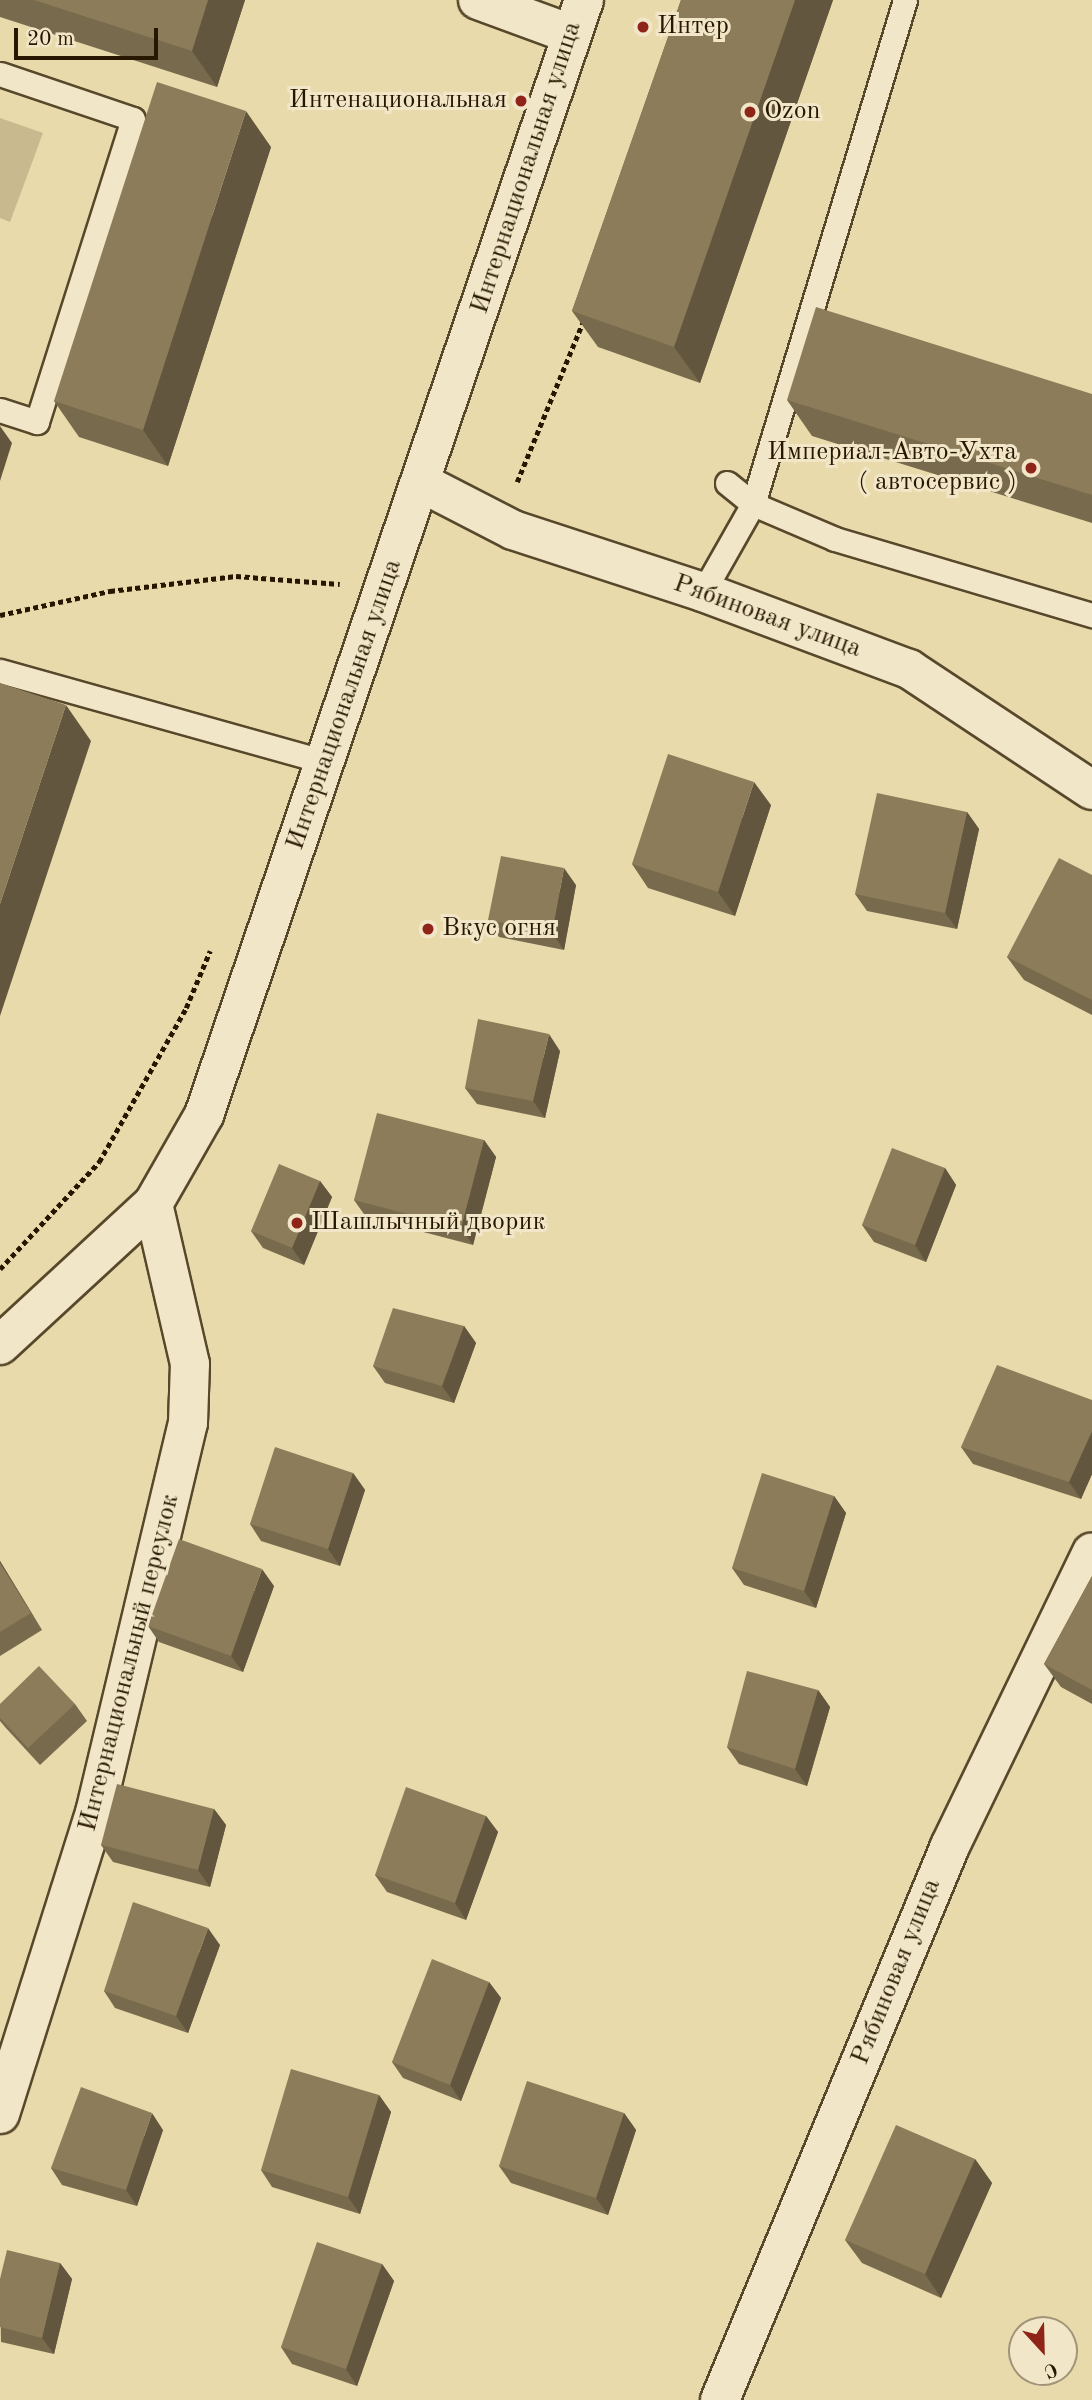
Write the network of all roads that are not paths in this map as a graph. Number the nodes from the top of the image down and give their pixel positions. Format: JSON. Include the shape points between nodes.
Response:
{"nodes":[{"id":1,"x":478,"y":0,"type":"edge"},
{"id":2,"x":905,"y":0,"type":"edge"},
{"id":3,"x":578,"y":17,"type":"edge"},
{"id":4,"x":0,"y":74,"type":"edge"},
{"id":5,"x":0,"y":410,"type":"edge"},
{"id":6,"x":422,"y":483,"type":"junction"},
{"id":7,"x":727,"y":483,"type":"dead end"},
{"id":8,"x":753,"y":504,"type":"junction"},
{"id":9,"x":703,"y":592,"type":"junction"},
{"id":10,"x":1092,"y":615,"type":"edge"},
{"id":11,"x":0,"y":671,"type":"edge"},
{"id":12,"x":326,"y":762,"type":"junction"},
{"id":13,"x":1092,"y":790,"type":"edge"},
{"id":14,"x":153,"y":1204,"type":"junction"},
{"id":15,"x":0,"y":1345,"type":"edge"},
{"id":16,"x":1092,"y":1552,"type":"edge"},
{"id":17,"x":0,"y":2114,"type":"edge"},
{"id":18,"x":720,"y":2400,"type":"edge"}],
"edges":[{"from":1,"to":3,"type":"street"},
{"from":2,"to":8,"type":"lane"},
{"from":3,"to":6,"type":"street","name":"Интернациональная улица"},
{"from":4,"to":5,"type":"lane","via":[[133,119],[37,422]]},
{"from":6,"to":9,"type":"street","name":"Рябиновая улица","via":[[513,530]]},
{"from":6,"to":12,"type":"street","name":"Интернациональная улица"},
{"from":7,"to":8,"type":"lane"},
{"from":8,"to":9,"type":"lane"},
{"from":8,"to":10,"type":"lane","via":[[835,539]]},
{"from":9,"to":13,"type":"street","name":"Рябиновая улица","via":[[909,669]]},
{"from":11,"to":12,"type":"lane"},
{"from":12,"to":14,"type":"street","name":"Интернациональная улица","via":[[204,1115]]},
{"from":14,"to":15,"type":"street","name":"Интернациональная улица"},
{"from":14,"to":17,"type":"street","name":"Интернациональный переулок","via":[[190,1364],[188,1423],[95,1813]]},
{"from":16,"to":18,"type":"street","name":"Рябиновая улица","via":[[950,1846]]}]}
